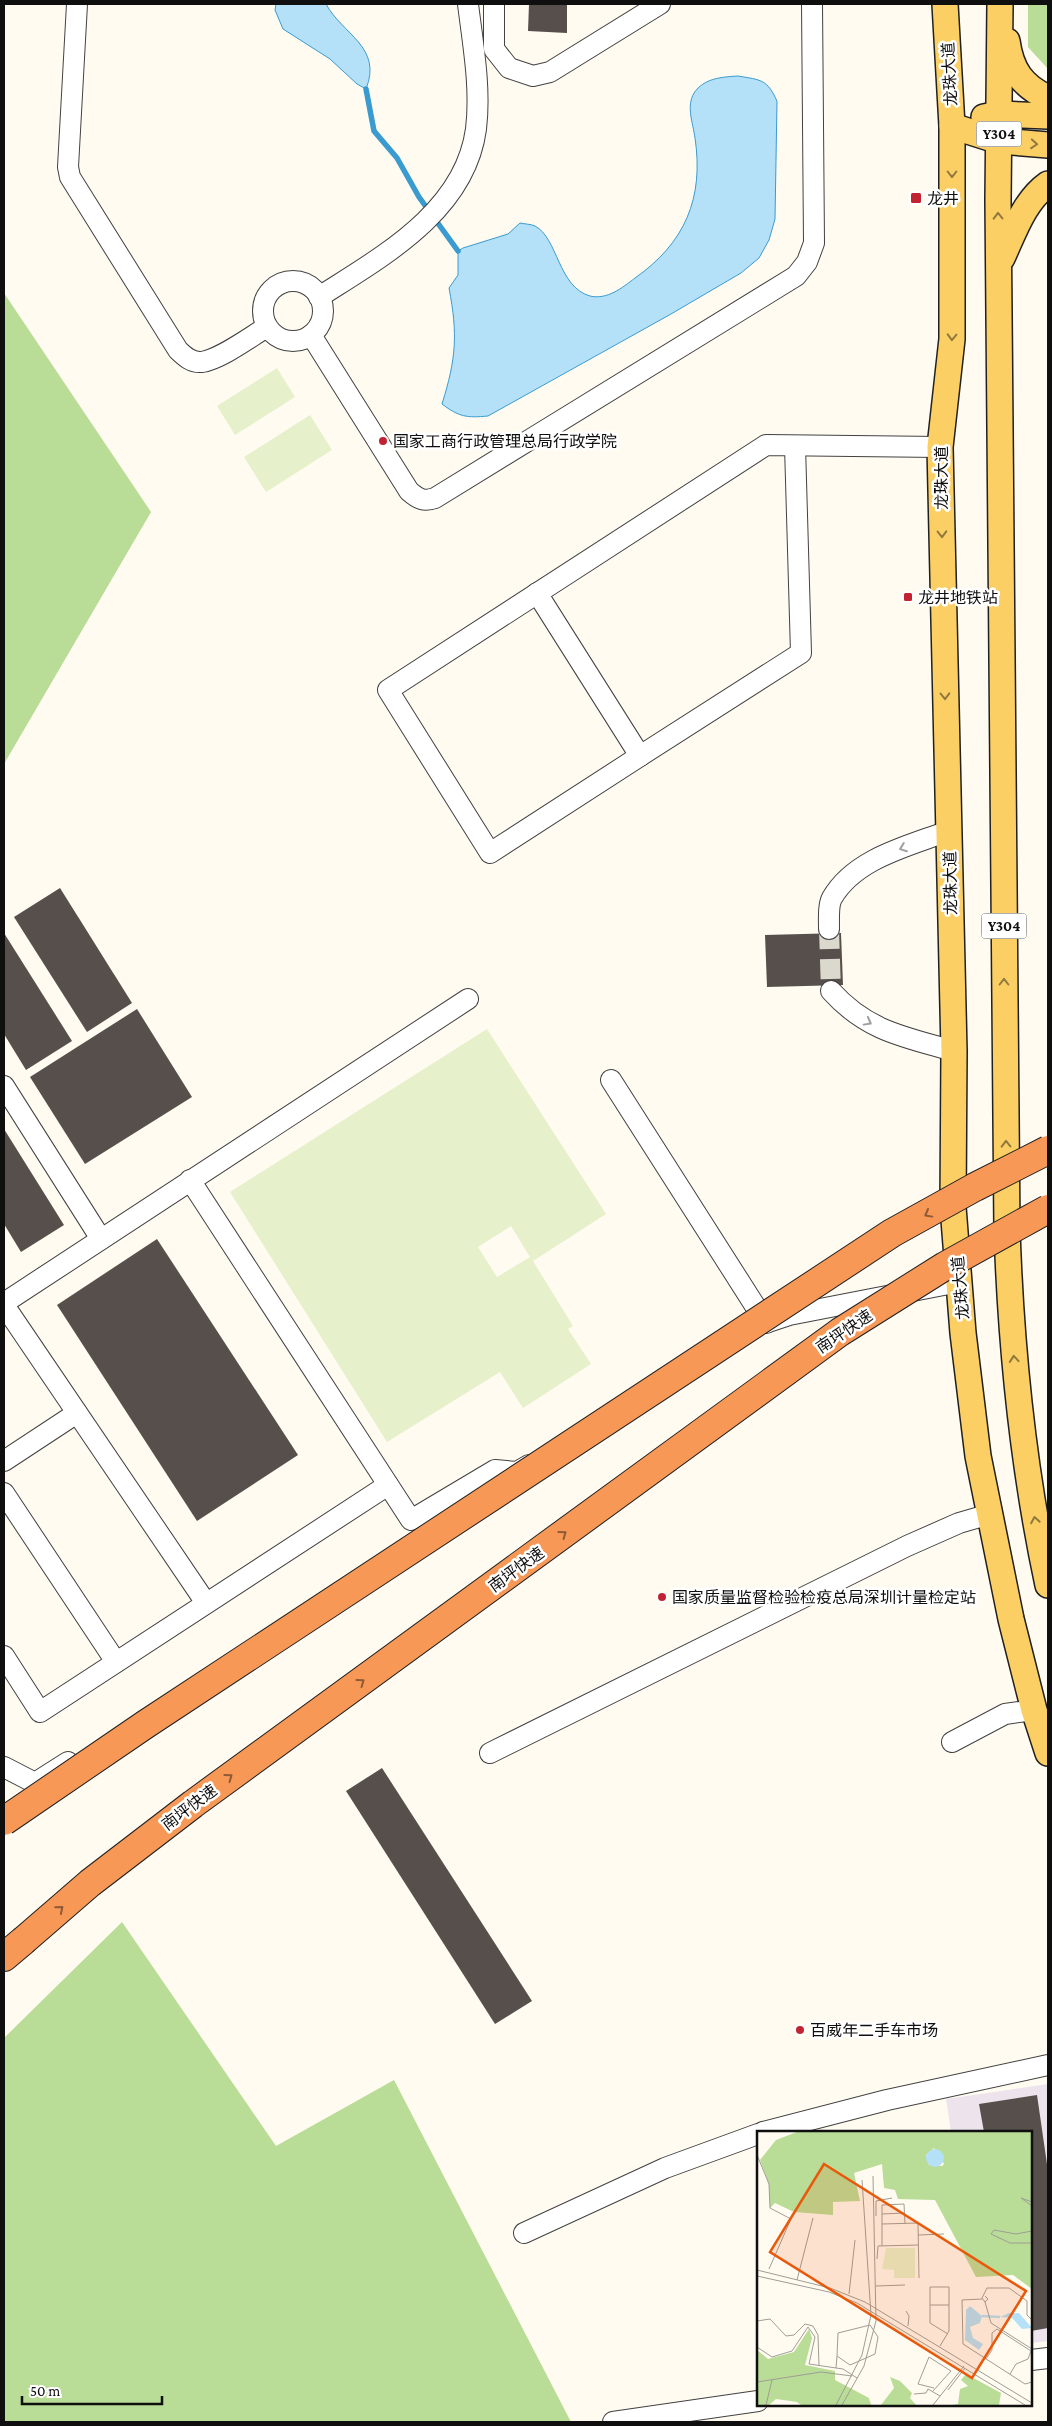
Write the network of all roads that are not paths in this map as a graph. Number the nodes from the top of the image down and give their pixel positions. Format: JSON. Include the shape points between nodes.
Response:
{"nodes":[{"id":1,"x":77,"y":4,"type":"edge"},
{"id":2,"x":468,"y":4,"type":"edge"},
{"id":3,"x":494,"y":4,"type":"edge"},
{"id":4,"x":660,"y":4,"type":"edge"},
{"id":5,"x":812,"y":4,"type":"edge"},
{"id":6,"x":945,"y":4,"type":"edge"},
{"id":7,"x":1001,"y":4,"type":"edge"},
{"id":8,"x":1048,"y":98,"type":"edge"},
{"id":9,"x":999,"y":114,"type":"junction"},
{"id":10,"x":1048,"y":116,"type":"edge"},
{"id":11,"x":952,"y":126,"type":"junction"},
{"id":12,"x":999,"y":141,"type":"junction"},
{"id":13,"x":1048,"y":145,"type":"edge"},
{"id":14,"x":1048,"y":184,"type":"edge"},
{"id":15,"x":999,"y":264,"type":"junction"},
{"id":16,"x":319,"y":297,"type":"junction"},
{"id":17,"x":267,"y":327,"type":"junction"},
{"id":18,"x":311,"y":336,"type":"junction"},
{"id":19,"x":795,"y":446,"type":"junction"},
{"id":20,"x":940,"y":447,"type":"junction"},
{"id":21,"x":537,"y":593,"type":"junction"},
{"id":22,"x":640,"y":756,"type":"junction"},
{"id":23,"x":948,"y":830,"type":"junction"},
{"id":24,"x":829,"y":929,"type":"tunnel mouth"},
{"id":25,"x":831,"y":991,"type":"tunnel mouth"},
{"id":26,"x":468,"y":999,"type":"dead end"},
{"id":27,"x":954,"y":1051,"type":"junction"},
{"id":28,"x":611,"y":1080,"type":"dead end"},
{"id":29,"x":4,"y":1086,"type":"edge"},
{"id":30,"x":1048,"y":1150,"type":"edge"},
{"id":31,"x":190,"y":1180,"type":"junction"},
{"id":32,"x":1048,"y":1209,"type":"edge"},
{"id":33,"x":101,"y":1239,"type":"junction"},
{"id":34,"x":959,"y":1282,"type":"junction"},
{"id":35,"x":4,"y":1304,"type":"edge"},
{"id":36,"x":766,"y":1323,"type":"junction"},
{"id":37,"x":77,"y":1413,"type":"junction"},
{"id":38,"x":4,"y":1461,"type":"edge"},
{"id":39,"x":517,"y":1472,"type":"junction"},
{"id":40,"x":388,"y":1486,"type":"junction"},
{"id":41,"x":4,"y":1493,"type":"edge"},
{"id":42,"x":990,"y":1514,"type":"junction"},
{"id":43,"x":1048,"y":1585,"type":"edge"},
{"id":44,"x":206,"y":1603,"type":"junction"},
{"id":45,"x":4,"y":1656,"type":"edge"},
{"id":46,"x":116,"y":1662,"type":"junction"},
{"id":47,"x":1034,"y":1710,"type":"junction"},
{"id":48,"x":952,"y":1742,"type":"dead end"},
{"id":49,"x":490,"y":1753,"type":"dead end"},
{"id":50,"x":1048,"y":1753,"type":"edge"},
{"id":51,"x":4,"y":1767,"type":"edge"},
{"id":52,"x":4,"y":1821,"type":"edge"},
{"id":53,"x":13,"y":1949,"type":"edge"},
{"id":54,"x":1048,"y":2065,"type":"edge"},
{"id":55,"x":767,"y":2131,"type":"edge"},
{"id":56,"x":757,"y":2134,"type":"edge"},
{"id":57,"x":524,"y":2233,"type":"dead end"},
{"id":58,"x":1048,"y":2358,"type":"edge"},
{"id":59,"x":1032,"y":2360,"type":"edge"},
{"id":60,"x":757,"y":2401,"type":"edge"},
{"id":61,"x":648,"y":2420,"type":"edge"},
{"id":62,"x":613,"y":2422,"type":"edge"}],
"edges":[{"from":1,"to":17,"type":"street","via":[[70,177],[178,350],[188,360],[200,362],[214,358]]},
{"from":2,"to":16,"type":"street","via":[[478,105],[468,158],[446,196],[417,229]]},
{"from":3,"to":4,"type":"street","via":[[494,49],[509,68],[533,76],[550,72]]},
{"from":5,"to":18,"type":"street","via":[[814,243],[808,262],[796,276],[428,501],[409,491]]},
{"from":6,"to":11,"type":"main road","name":"龙珠大道"},
{"from":7,"to":8,"type":"main road","via":[[1013,68],[1032,91]]},
{"from":7,"to":9,"type":"main road","number":"Y304"},
{"from":9,"to":10,"type":"main road"},
{"from":9,"to":11,"type":"main road"},
{"from":9,"to":12,"type":"main road","number":"Y304"},
{"from":11,"to":12,"type":"main road"},
{"from":11,"to":20,"type":"main road","name":"龙珠大道","one_way":true,"via":[[952,340]]},
{"from":12,"to":13,"type":"main road","one_way":true},
{"from":15,"to":12,"type":"main road","number":"Y304","one_way":true},
{"from":14,"to":15,"type":"main road","via":[[1024,210]]},
{"from":43,"to":15,"type":"main road","number":"Y304","one_way":true,"via":[[1026,1466],[1010,1314]]},
{"from":16,"to":17,"type":"street","via":[[298,282],[278,285],[265,300],[263,310]]},
{"from":16,"to":18,"type":"street","via":[[322,318]]},
{"from":17,"to":18,"type":"street","via":[[286,341],[304,340]]},
{"from":19,"to":20,"type":"street"},
{"from":19,"to":21,"type":"street","via":[[766,445]]},
{"from":19,"to":22,"type":"street","via":[[801,653]]},
{"from":20,"to":23,"type":"main road","name":"龙珠大道","one_way":true},
{"from":21,"to":22,"type":"street"},
{"from":21,"to":22,"type":"street","via":[[388,690],[490,853]]},
{"from":23,"to":24,"type":"street","one_way":true,"via":[[874,859],[849,878],[831,899]]},
{"from":23,"to":27,"type":"main road","name":"龙珠大道"},
{"from":25,"to":27,"type":"street","one_way":true,"via":[[844,1006],[889,1034]]},
{"from":26,"to":31,"type":"street"},
{"from":27,"to":34,"type":"main road","name":"龙珠大道","via":[[954,1208]]},
{"from":28,"to":36,"type":"street"},
{"from":29,"to":33,"type":"street"},
{"from":30,"to":52,"type":"highway","one_way":true,"bridge":true,"via":[[892,1233]]},
{"from":31,"to":33,"type":"street"},
{"from":31,"to":40,"type":"street"},
{"from":53,"to":32,"type":"highway","name":"南坪快速","one_way":true,"bridge":true,"via":[[90,1883],[186,1809],[840,1332],[945,1266]]},
{"from":33,"to":35,"type":"street"},
{"from":34,"to":36,"type":"street","via":[[789,1315]]},
{"from":34,"to":42,"type":"main road","name":"龙珠大道","via":[[978,1456]]},
{"from":35,"to":37,"type":"street"},
{"from":36,"to":39,"type":"street","via":[[704,1356]]},
{"from":37,"to":38,"type":"street"},
{"from":37,"to":44,"type":"street"},
{"from":39,"to":40,"type":"street","via":[[495,1470],[411,1520]]},
{"from":39,"to":51,"type":"street","via":[[35,1782]]},
{"from":40,"to":44,"type":"street"},
{"from":41,"to":46,"type":"street"},
{"from":42,"to":47,"type":"main road","name":"龙珠大道","via":[[1011,1619]]},
{"from":42,"to":49,"type":"street","via":[[959,1522],[907,1546]]},
{"from":44,"to":46,"type":"street"},
{"from":45,"to":46,"type":"street","via":[[40,1712]]},
{"from":47,"to":48,"type":"street","via":[[1005,1714]]},
{"from":47,"to":50,"type":"main road","name":"龙珠大道"},
{"from":54,"to":55,"type":"street","via":[[887,2100]]},
{"from":56,"to":57,"type":"street","via":[[665,2168]]},
{"from":58,"to":59,"type":"street"},
{"from":60,"to":61,"type":"street"},
{"from":61,"to":62,"type":"street"}]}
